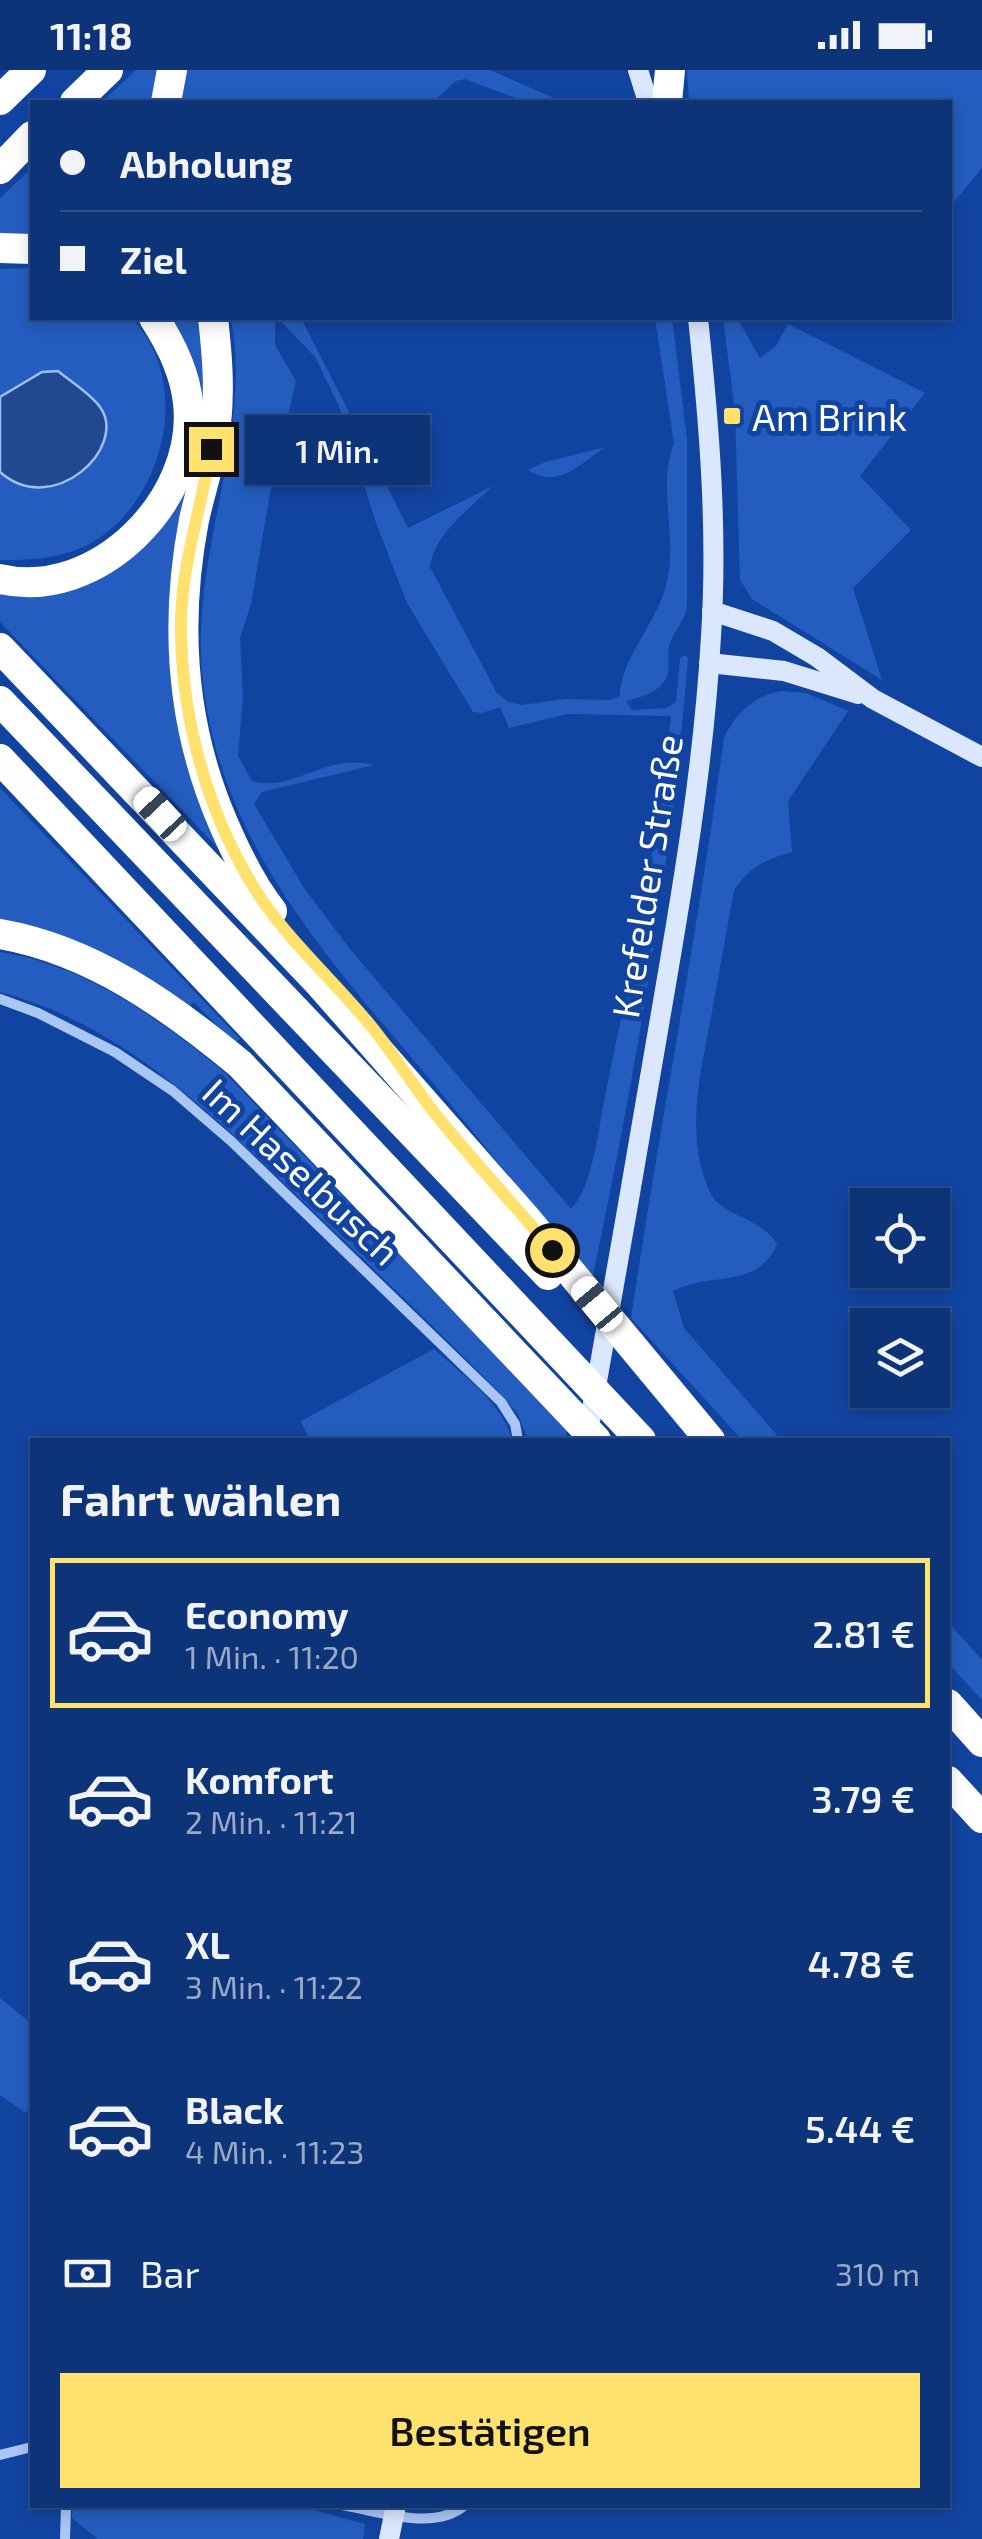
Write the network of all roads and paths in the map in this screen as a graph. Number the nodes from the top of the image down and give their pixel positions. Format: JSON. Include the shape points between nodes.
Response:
{"nodes":[{"id":1,"x":31,"y":70,"type":"edge"},
{"id":2,"x":96,"y":70,"type":"edge"},
{"id":3,"x":108,"y":70,"type":"edge"},
{"id":4,"x":172,"y":70,"type":"edge"},
{"id":5,"x":638,"y":70,"type":"edge"},
{"id":6,"x":670,"y":70,"type":"edge"},
{"id":7,"x":0,"y":100,"type":"edge"},
{"id":8,"x":67,"y":100,"type":"edge"},
{"id":9,"x":77,"y":100,"type":"edge"},
{"id":10,"x":166,"y":100,"type":"edge"},
{"id":11,"x":647,"y":100,"type":"edge"},
{"id":12,"x":667,"y":100,"type":"edge"},
{"id":13,"x":30,"y":140,"type":"edge"},
{"id":14,"x":0,"y":169,"type":"edge"},
{"id":15,"x":0,"y":248,"type":"edge"},
{"id":16,"x":30,"y":249,"type":"edge"},
{"id":17,"x":155,"y":320,"type":"edge"},
{"id":18,"x":213,"y":320,"type":"edge"},
{"id":19,"x":698,"y":320,"type":"edge"},
{"id":20,"x":0,"y":579,"type":"edge"},
{"id":21,"x":712,"y":611,"type":"junction"},
{"id":22,"x":0,"y":648,"type":"edge"},
{"id":23,"x":709,"y":663,"type":"junction"},
{"id":24,"x":873,"y":699,"type":"junction"},
{"id":25,"x":0,"y":702,"type":"edge"},
{"id":26,"x":982,"y":756,"type":"edge"},
{"id":27,"x":0,"y":758,"type":"edge"},
{"id":28,"x":0,"y":778,"type":"edge"},
{"id":29,"x":90,"y":852,"type":"junction"},
{"id":30,"x":0,"y":934,"type":"edge"},
{"id":31,"x":0,"y":999,"type":"edge"},
{"id":32,"x":434,"y":1112,"type":"junction"},
{"id":33,"x":518,"y":1438,"type":"edge"},
{"id":34,"x":587,"y":1438,"type":"edge"},
{"id":35,"x":594,"y":1438,"type":"edge"},
{"id":36,"x":639,"y":1438,"type":"edge"},
{"id":37,"x":706,"y":1438,"type":"edge"},
{"id":38,"x":706,"y":1438,"type":"edge"},
{"id":39,"x":950,"y":1706,"type":"edge"},
{"id":40,"x":982,"y":1742,"type":"edge"},
{"id":41,"x":950,"y":1783,"type":"edge"},
{"id":42,"x":982,"y":1818,"type":"edge"},
{"id":43,"x":30,"y":2447,"type":"edge"},
{"id":44,"x":0,"y":2455,"type":"edge"},
{"id":45,"x":66,"y":2508,"type":"edge"},
{"id":46,"x":461,"y":2508,"type":"edge"},
{"id":47,"x":395,"y":2509,"type":"edge"},
{"id":48,"x":64,"y":2539,"type":"edge"},
{"id":49,"x":390,"y":2539,"type":"edge"}],
"edges":[{"from":1,"to":7,"type":"highway"},
{"from":2,"to":8,"type":"highway"},
{"from":3,"to":9,"type":"highway"},
{"from":4,"to":10,"type":"highway"},
{"from":5,"to":11,"type":"main road"},
{"from":6,"to":12,"type":"highway"},
{"from":13,"to":14,"type":"highway"},
{"from":15,"to":16,"type":"highway"},
{"from":17,"to":20,"type":"highway","via":[[171,344],[188,405],[184,447],[170,487],[119,552],[44,581]]},
{"from":18,"to":32,"type":"highway","via":[[216,424],[181,617],[190,725],[208,790],[262,899]]},
{"from":19,"to":21,"type":"main road","name":"Krefelder Straße","via":[[710,433]]},
{"from":21,"to":23,"type":"main road","name":"Krefelder Straße"},
{"from":21,"to":24,"type":"main road","via":[[773,631]]},
{"from":22,"to":32,"type":"highway"},
{"from":23,"to":24,"type":"main road","via":[[784,671]]},
{"from":23,"to":34,"type":"main road","name":"Krefelder Straße","via":[[676,922]]},
{"from":24,"to":26,"type":"main road"},
{"from":25,"to":38,"type":"highway"},
{"from":27,"to":29,"type":"highway"},
{"from":28,"to":29,"type":"highway"},
{"from":29,"to":36,"type":"highway"},
{"from":30,"to":35,"type":"highway","via":[[129,983],[240,1064]]},
{"from":31,"to":33,"type":"street","name":"Im Haselbusch","via":[[115,1052],[172,1090],[501,1402]]},
{"from":32,"to":37,"type":"highway"},
{"from":39,"to":40,"type":"highway"},
{"from":41,"to":42,"type":"highway"},
{"from":43,"to":44,"type":"street"},
{"from":45,"to":48,"type":"street"},
{"from":46,"to":47,"type":"street","via":[[424,2518]]},
{"from":47,"to":49,"type":"main road"}]}
